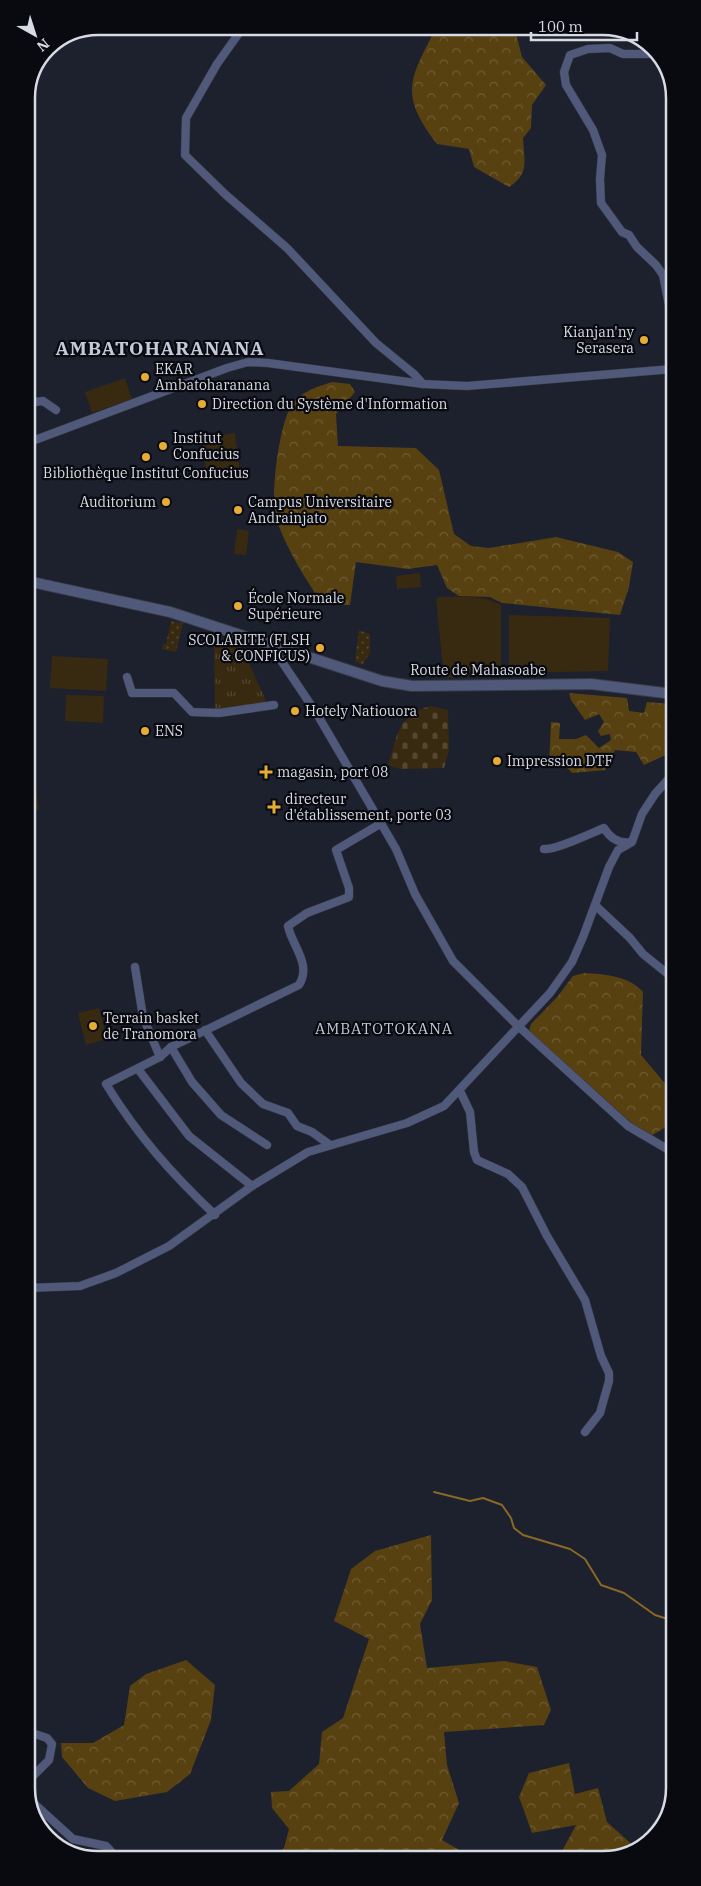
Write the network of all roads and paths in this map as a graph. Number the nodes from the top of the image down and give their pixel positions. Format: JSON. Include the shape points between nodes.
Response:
{"nodes":[{"id":1,"x":238,"y":35,"type":"edge"},
{"id":2,"x":648,"y":54,"type":"edge"},
{"id":3,"x":666,"y":288,"type":"edge"},
{"id":4,"x":666,"y":369,"type":"edge"},
{"id":5,"x":423,"y":384,"type":"junction"},
{"id":6,"x":35,"y":402,"type":"edge"},
{"id":7,"x":56,"y":410,"type":"dead end"},
{"id":8,"x":35,"y":440,"type":"edge"},
{"id":9,"x":35,"y":583,"type":"edge"},
{"id":10,"x":270,"y":644,"type":"junction"},
{"id":11,"x":127,"y":677,"type":"dead end"},
{"id":12,"x":666,"y":693,"type":"edge"},
{"id":13,"x":274,"y":705,"type":"dead end"},
{"id":14,"x":666,"y":782,"type":"edge"},
{"id":15,"x":380,"y":824,"type":"junction"},
{"id":16,"x":632,"y":842,"type":"junction"},
{"id":17,"x":544,"y":850,"type":"dead end"},
{"id":18,"x":596,"y":906,"type":"junction"},
{"id":19,"x":136,"y":967,"type":"dead end"},
{"id":20,"x":666,"y":973,"type":"edge"},
{"id":21,"x":518,"y":1026,"type":"junction"},
{"id":22,"x":205,"y":1030,"type":"junction"},
{"id":23,"x":171,"y":1047,"type":"junction"},
{"id":24,"x":160,"y":1057,"type":"junction"},
{"id":25,"x":138,"y":1069,"type":"junction"},
{"id":26,"x":460,"y":1091,"type":"junction"},
{"id":27,"x":267,"y":1145,"type":"dead end"},
{"id":28,"x":330,"y":1145,"type":"junction"},
{"id":29,"x":666,"y":1148,"type":"edge"},
{"id":30,"x":252,"y":1186,"type":"junction"},
{"id":31,"x":216,"y":1215,"type":"junction"},
{"id":32,"x":35,"y":1288,"type":"edge"},
{"id":33,"x":585,"y":1432,"type":"dead end"},
{"id":34,"x":35,"y":1734,"type":"edge"},
{"id":35,"x":35,"y":1774,"type":"edge"},
{"id":36,"x":39,"y":1808,"type":"edge"},
{"id":37,"x":110,"y":1851,"type":"edge"}],
"edges":[{"from":1,"to":5,"type":"street","via":[[186,118],[185,155],[287,248],[376,342]]},
{"from":2,"to":3,"type":"street","via":[[623,54],[610,48],[588,49],[570,55],[564,72],[566,86],[593,130],[602,155],[601,202],[622,232],[656,265]]},
{"from":4,"to":5,"type":"street","via":[[467,386]]},
{"from":5,"to":8,"type":"street","via":[[296,365],[248,362]]},
{"from":6,"to":7,"type":"street","via":[[43,401]]},
{"from":9,"to":10,"type":"street","name":"Route de Mahasoabe","via":[[162,610]]},
{"from":10,"to":12,"type":"street","name":"Route de Mahasoabe","via":[[382,680],[412,686],[582,684]]},
{"from":10,"to":15,"type":"street","via":[[317,714]]},
{"from":11,"to":13,"type":"street","via":[[132,693],[174,693],[192,712],[219,713]]},
{"from":14,"to":16,"type":"street","via":[[642,814]]},
{"from":15,"to":21,"type":"street","via":[[453,961]]},
{"from":15,"to":22,"type":"street","via":[[336,850],[349,897],[307,913],[288,926],[304,968],[299,985]]},
{"from":16,"to":17,"type":"street","via":[[616,840],[604,828],[570,840],[554,850]]},
{"from":16,"to":18,"type":"street","via":[[618,850]]},
{"from":18,"to":20,"type":"street"},
{"from":18,"to":21,"type":"street","via":[[572,962],[550,994]]},
{"from":19,"to":24,"type":"street","via":[[143,1017]]},
{"from":21,"to":26,"type":"street"},
{"from":21,"to":29,"type":"street","via":[[628,1126]]},
{"from":22,"to":23,"type":"street"},
{"from":22,"to":28,"type":"street","via":[[241,1083],[263,1104],[288,1113],[297,1126]]},
{"from":23,"to":24,"type":"street"},
{"from":23,"to":27,"type":"street","via":[[192,1082],[221,1115]]},
{"from":24,"to":25,"type":"street"},
{"from":25,"to":30,"type":"street","via":[[190,1136]]},
{"from":25,"to":31,"type":"street","via":[[106,1084],[150,1149]]},
{"from":26,"to":28,"type":"street","via":[[444,1106],[422,1118]]},
{"from":26,"to":33,"type":"street","via":[[470,1112],[477,1160],[508,1174],[522,1187],[585,1300],[610,1381],[600,1413]]},
{"from":28,"to":30,"type":"street","via":[[308,1152]]},
{"from":30,"to":31,"type":"street"},
{"from":31,"to":32,"type":"street","via":[[169,1246],[116,1273],[80,1286]]},
{"from":34,"to":35,"type":"street","via":[[47,1738],[52,1744],[49,1760]]},
{"from":36,"to":37,"type":"street","via":[[73,1839],[106,1846]]}]}
